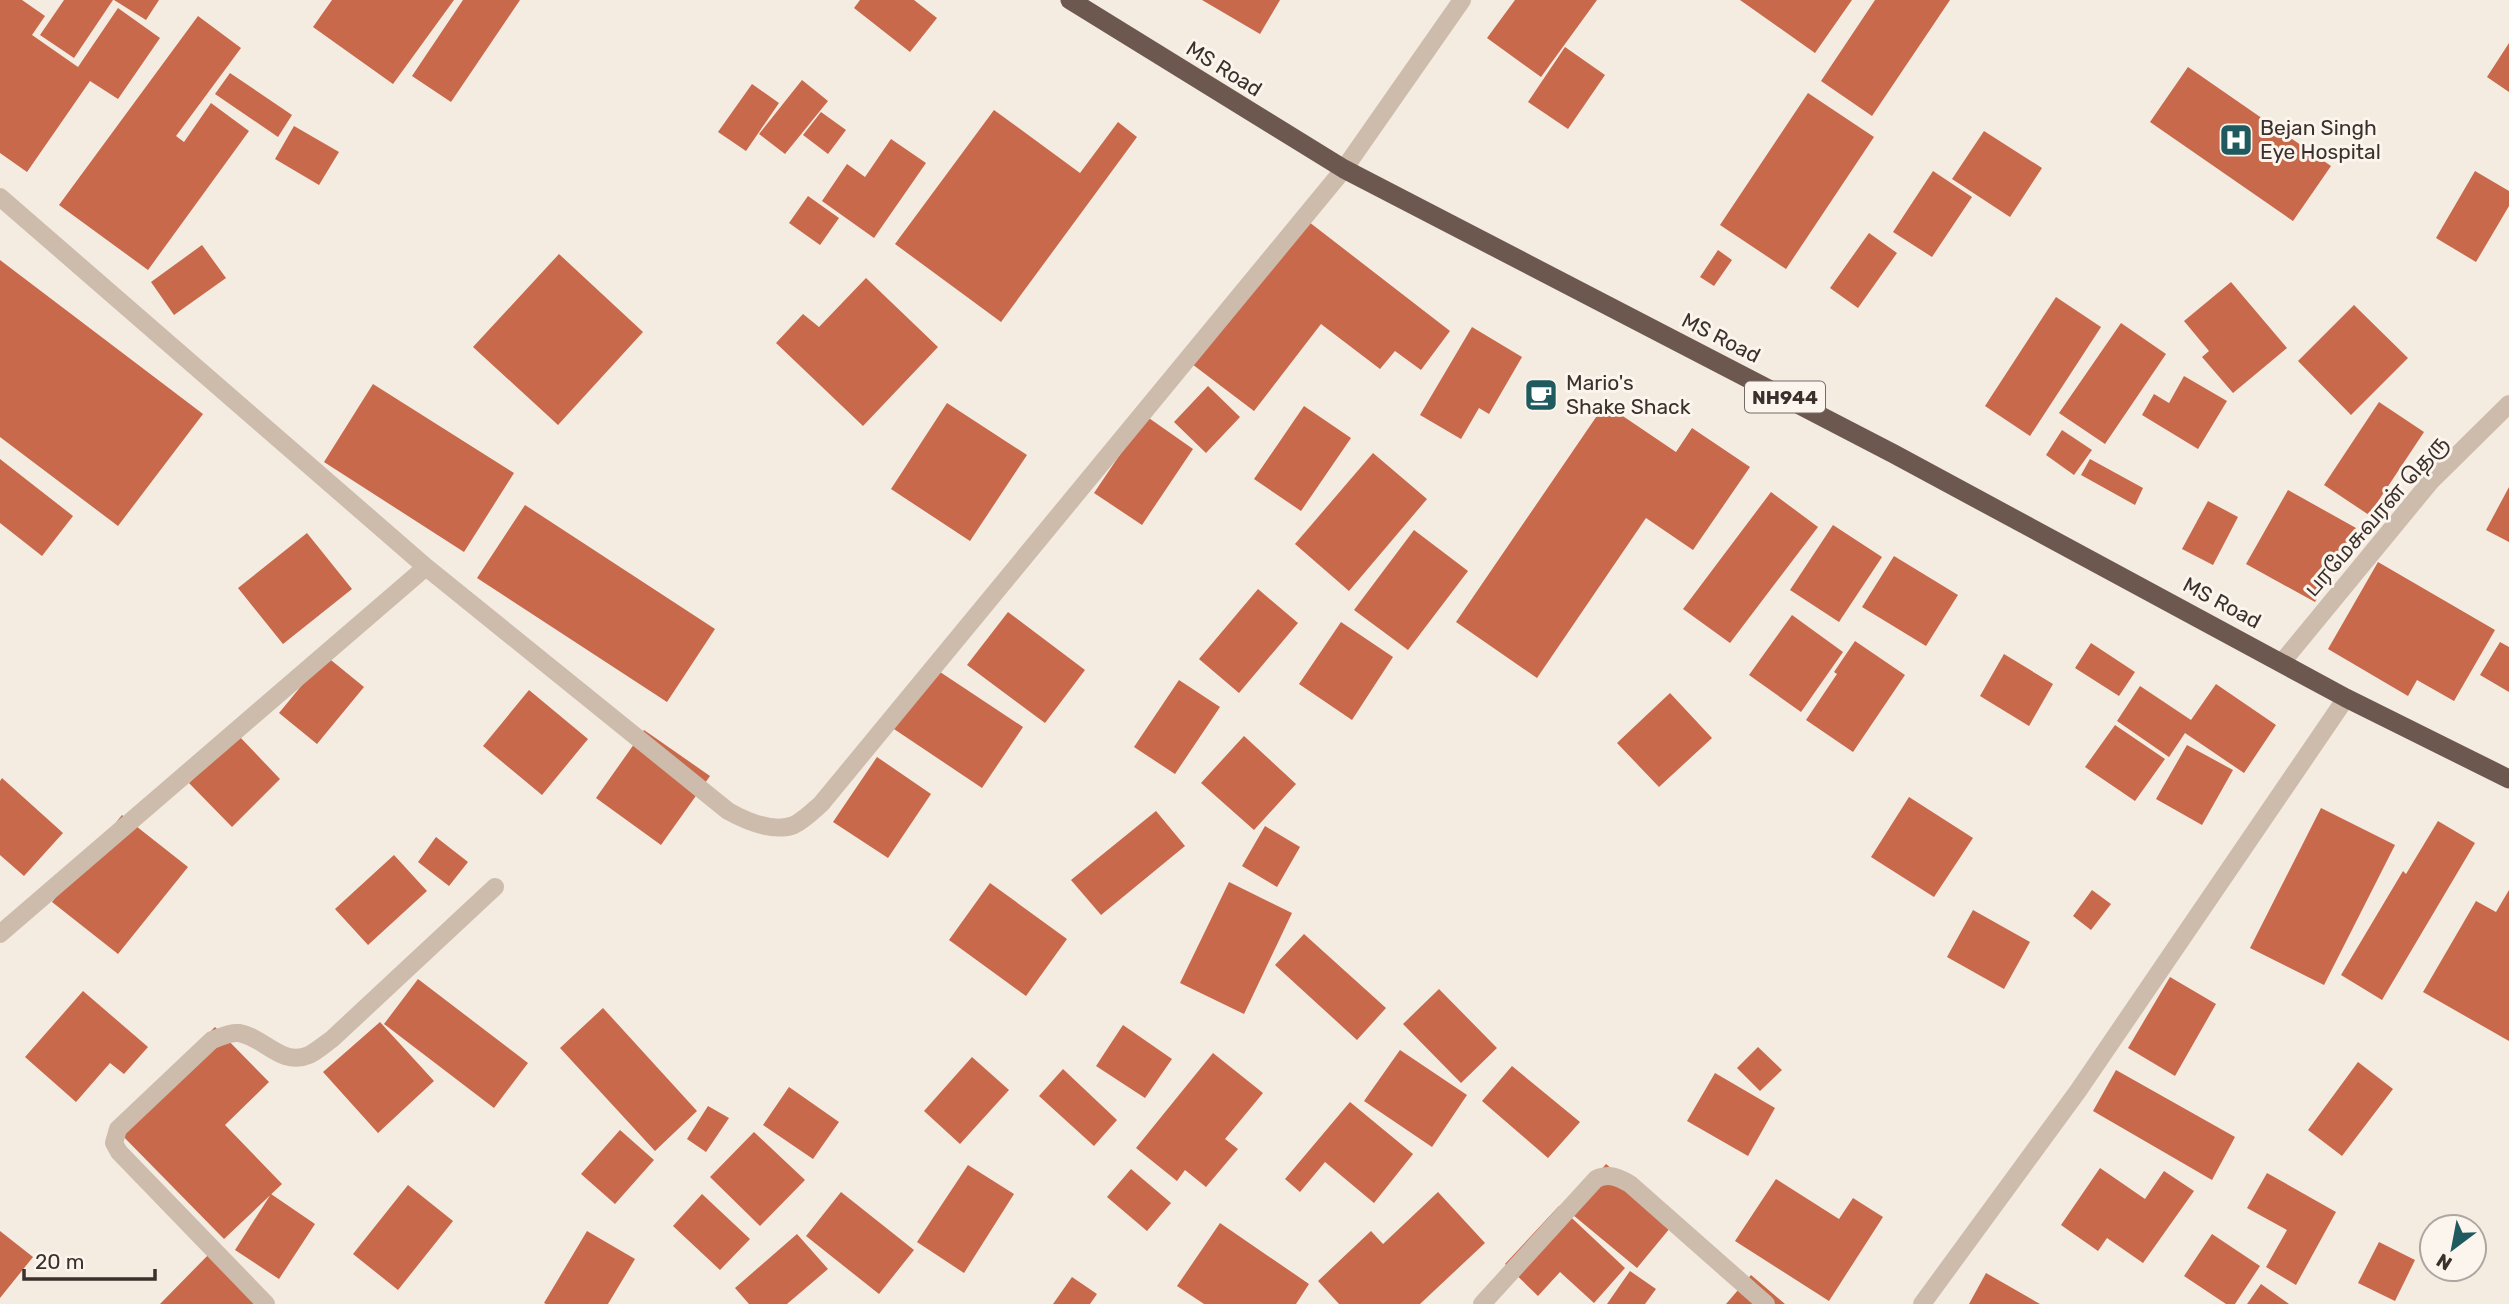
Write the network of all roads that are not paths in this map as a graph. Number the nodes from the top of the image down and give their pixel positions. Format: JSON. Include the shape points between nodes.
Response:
{"nodes":[{"id":1,"x":1070,"y":0,"type":"edge"},
{"id":2,"x":1462,"y":0,"type":"edge"},
{"id":3,"x":1344,"y":169,"type":"junction"},
{"id":4,"x":0,"y":197,"type":"edge"},
{"id":5,"x":2509,"y":404,"type":"edge"},
{"id":6,"x":426,"y":567,"type":"junction"},
{"id":7,"x":2283,"y":662,"type":"junction"},
{"id":8,"x":2346,"y":698,"type":"junction"},
{"id":9,"x":2509,"y":779,"type":"edge"},
{"id":10,"x":495,"y":887,"type":"dead end"},
{"id":11,"x":0,"y":934,"type":"edge"},
{"id":12,"x":266,"y":1304,"type":"edge"},
{"id":13,"x":1482,"y":1304,"type":"edge"},
{"id":14,"x":1766,"y":1304,"type":"edge"},
{"id":15,"x":1922,"y":1304,"type":"edge"}],
"edges":[{"from":1,"to":3,"type":"highway","name":"MS Road","number":"NH944"},
{"from":2,"to":3,"type":"street"},
{"from":3,"to":6,"type":"street","via":[[821,804],[791,826],[765,826],[728,811]]},
{"from":3,"to":7,"type":"highway","name":"MS Road","number":"NH944"},
{"from":4,"to":6,"type":"street"},
{"from":5,"to":7,"type":"street","name":"பரமேசுவரன் தெரு","via":[[2431,481]]},
{"from":6,"to":11,"type":"street"},
{"from":7,"to":8,"type":"highway","name":"MS Road","number":"NH944"},
{"from":8,"to":9,"type":"highway","name":"MS Road","number":"NH944"},
{"from":8,"to":15,"type":"street","via":[[2078,1091]]},
{"from":10,"to":12,"type":"street","via":[[332,1040],[308,1055],[292,1058],[239,1033],[226,1034],[212,1040],[118,1129],[114,1143],[119,1152]]},
{"from":13,"to":14,"type":"street","via":[[1603,1175],[1630,1184]]}]}
